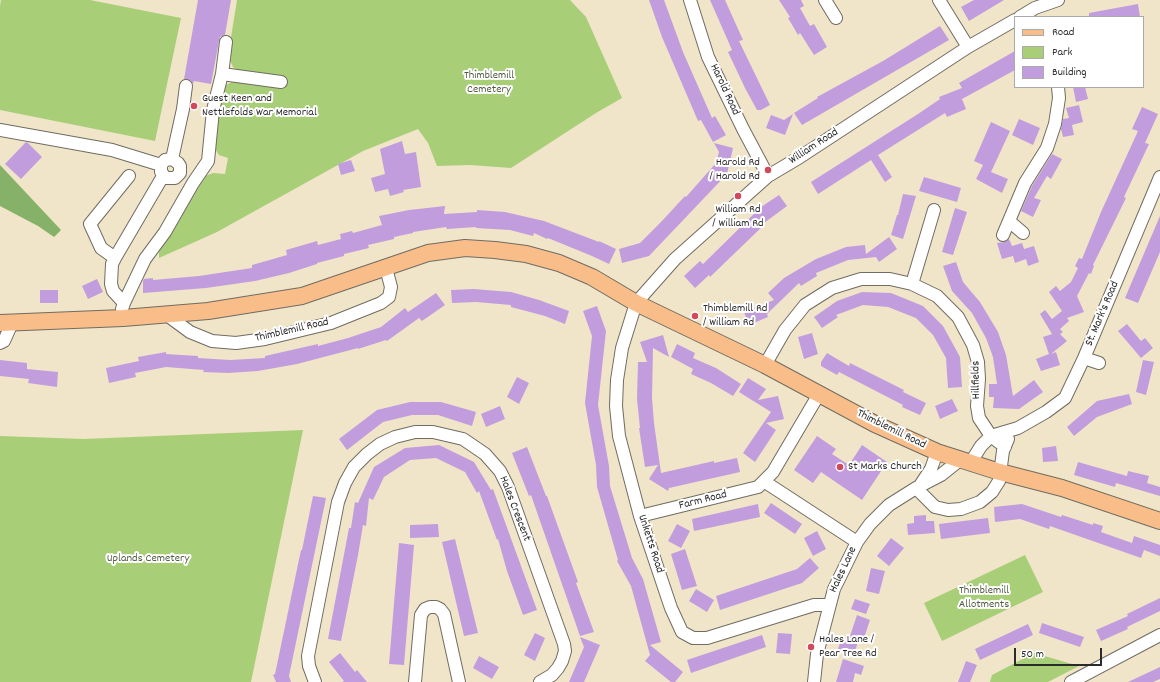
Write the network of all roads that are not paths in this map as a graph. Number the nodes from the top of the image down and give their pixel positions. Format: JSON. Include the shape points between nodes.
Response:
{"nodes":[{"id":1,"x":690,"y":0,"type":"edge"},
{"id":2,"x":825,"y":0,"type":"edge"},
{"id":3,"x":939,"y":0,"type":"edge"},
{"id":4,"x":1058,"y":0,"type":"edge"},
{"id":5,"x":1037,"y":13,"type":"edge"},
{"id":6,"x":1024,"y":16,"type":"edge"},
{"id":7,"x":836,"y":18,"type":"dead end"},
{"id":8,"x":1014,"y":21,"type":"edge"},
{"id":9,"x":226,"y":42,"type":"dead end"},
{"id":10,"x":968,"y":47,"type":"junction"},
{"id":11,"x":222,"y":74,"type":"junction"},
{"id":12,"x":281,"y":82,"type":"dead end"},
{"id":13,"x":186,"y":86,"type":"dead end"},
{"id":14,"x":1058,"y":88,"type":"edge"},
{"id":15,"x":0,"y":130,"type":"edge"},
{"id":16,"x":165,"y":167,"type":"junction"},
{"id":17,"x":129,"y":176,"type":"dead end"},
{"id":18,"x":768,"y":176,"type":"junction"},
{"id":19,"x":1160,"y":177,"type":"edge"},
{"id":20,"x":934,"y":210,"type":"dead end"},
{"id":21,"x":1009,"y":221,"type":"junction"},
{"id":22,"x":1023,"y":232,"type":"dead end"},
{"id":23,"x":1003,"y":235,"type":"dead end"},
{"id":24,"x":115,"y":258,"type":"junction"},
{"id":25,"x":386,"y":268,"type":"junction"},
{"id":26,"x":912,"y":284,"type":"junction"},
{"id":27,"x":636,"y":303,"type":"junction"},
{"id":28,"x":123,"y":311,"type":"junction"},
{"id":29,"x":167,"y":315,"type":"junction"},
{"id":30,"x":6,"y":323,"type":"edge"},
{"id":31,"x":0,"y":343,"type":"edge"},
{"id":32,"x":1084,"y":358,"type":"junction"},
{"id":33,"x":1099,"y":363,"type":"dead end"},
{"id":34,"x":765,"y":365,"type":"junction"},
{"id":35,"x":820,"y":394,"type":"junction"},
{"id":36,"x":1018,"y":428,"type":"junction"},
{"id":37,"x":991,"y":436,"type":"junction"},
{"id":38,"x":1005,"y":447,"type":"junction"},
{"id":39,"x":937,"y":452,"type":"junction"},
{"id":40,"x":966,"y":460,"type":"junction"},
{"id":41,"x":1000,"y":472,"type":"junction"},
{"id":42,"x":765,"y":482,"type":"junction"},
{"id":43,"x":918,"y":486,"type":"junction"},
{"id":44,"x":640,"y":516,"type":"junction"},
{"id":45,"x":1160,"y":521,"type":"edge"},
{"id":46,"x":857,"y":542,"type":"junction"},
{"id":47,"x":830,"y":605,"type":"junction"},
{"id":48,"x":1160,"y":635,"type":"edge"},
{"id":49,"x":556,"y":678,"type":"edge"},
{"id":50,"x":315,"y":682,"type":"edge"},
{"id":51,"x":415,"y":682,"type":"edge"},
{"id":52,"x":459,"y":682,"type":"edge"},
{"id":53,"x":540,"y":682,"type":"edge"},
{"id":54,"x":814,"y":682,"type":"edge"},
{"id":55,"x":1071,"y":682,"type":"edge"}],
"edges":[{"from":1,"to":18,"type":"street","name":"Harold Road","via":[[708,57]]},
{"from":2,"to":7,"type":"street"},
{"from":3,"to":10,"type":"street"},
{"from":4,"to":5,"type":"street"},
{"from":5,"to":6,"type":"street"},
{"from":8,"to":10,"type":"street","name":"William Road"},
{"from":9,"to":11,"type":"street"},
{"from":10,"to":18,"type":"street","name":"William Road"},
{"from":11,"to":12,"type":"street"},
{"from":11,"to":28,"type":"street","via":[[213,110],[208,161],[165,232],[145,259]]},
{"from":13,"to":16,"type":"street","via":[[183,110]]},
{"from":14,"to":21,"type":"street","via":[[1058,105],[1047,148],[1025,183]]},
{"from":15,"to":16,"type":"street","via":[[112,150]]},
{"from":16,"to":24,"type":"street"},
{"from":17,"to":24,"type":"street","via":[[90,224],[101,248]]},
{"from":18,"to":27,"type":"street","name":"William Road","via":[[675,258]]},
{"from":19,"to":32,"type":"street","name":"St. Mark's Road"},
{"from":20,"to":26,"type":"street"},
{"from":21,"to":22,"type":"street"},
{"from":21,"to":23,"type":"street"},
{"from":24,"to":28,"type":"street","via":[[112,264],[111,284]]},
{"from":25,"to":27,"type":"main road","name":"Thimblemill Road","via":[[409,261],[468,258],[492,260],[553,272]]},
{"from":25,"to":29,"type":"main road","name":"Thimblemill Road","via":[[302,296],[210,311]]},
{"from":25,"to":29,"type":"street","name":"Thimblemill Road","via":[[391,287],[390,297],[381,303],[330,323],[266,339],[236,343],[212,341],[190,332]]},
{"from":26,"to":34,"type":"street","name":"Hillfields","via":[[890,279],[861,279],[832,288],[805,305],[785,330]]},
{"from":26,"to":37,"type":"street","name":"Hillfields","via":[[937,296],[958,317],[973,344],[978,362],[979,418]]},
{"from":27,"to":34,"type":"main road","name":"Thimblemill Road"},
{"from":27,"to":44,"type":"street","name":"Unketts Road","via":[[622,348],[616,406],[619,436]]},
{"from":28,"to":29,"type":"main road","name":"Thimblemill Road"},
{"from":28,"to":30,"type":"main road","name":"Thimblemill Road"},
{"from":30,"to":31,"type":"street","name":"Thimblemill Road","via":[[4,340]]},
{"from":32,"to":33,"type":"street"},
{"from":32,"to":36,"type":"street","name":"St. Mark's Road","via":[[1065,398]]},
{"from":34,"to":35,"type":"main road","name":"Thimblemill Road"},
{"from":35,"to":39,"type":"main road","name":"Thimblemill Road","via":[[875,424]]},
{"from":35,"to":42,"type":"street"},
{"from":36,"to":37,"type":"street","name":"St. Mark's Road"},
{"from":36,"to":38,"type":"street","name":"St. Mark's Road","via":[[1008,439]]},
{"from":37,"to":38,"type":"street","name":"Hillfields"},
{"from":37,"to":40,"type":"street"},
{"from":38,"to":41,"type":"street","name":"St. Mark's Road"},
{"from":39,"to":40,"type":"main road","name":"Thimblemill Road"},
{"from":39,"to":43,"type":"street","name":"Hales Lane","via":[[931,468]]},
{"from":40,"to":41,"type":"main road","name":"Thimblemill Road"},
{"from":40,"to":43,"type":"street","name":"Hales Lane"},
{"from":41,"to":43,"type":"street","name":"St. Mark's Road","via":[[999,482],[992,492],[980,502],[961,509],[935,508]]},
{"from":41,"to":45,"type":"main road","name":"Thimblemill Road","via":[[1062,488]]},
{"from":42,"to":44,"type":"street","name":"Farm Road","via":[[758,487]]},
{"from":42,"to":46,"type":"street"},
{"from":43,"to":46,"type":"street","name":"Hales Lane","via":[[889,505]]},
{"from":44,"to":47,"type":"street","name":"Unketts Road","via":[[671,608],[682,632],[693,638],[707,638],[814,605]]},
{"from":46,"to":47,"type":"street","name":"Hales Lane","via":[[834,589]]},
{"from":47,"to":54,"type":"street","name":"Hales Lane","via":[[817,654]]},
{"from":48,"to":55,"type":"street"},
{"from":49,"to":50,"type":"street","name":"Hales Crescent","via":[[565,651],[564,644],[500,471],[485,454],[463,439],[433,432],[415,432],[380,444],[354,467],[344,483],[338,502],[308,656]]},
{"from":49,"to":53,"type":"street","name":"Hales Crescent"},
{"from":51,"to":52,"type":"street","via":[[421,615],[430,607],[436,607],[444,614]]}]}
